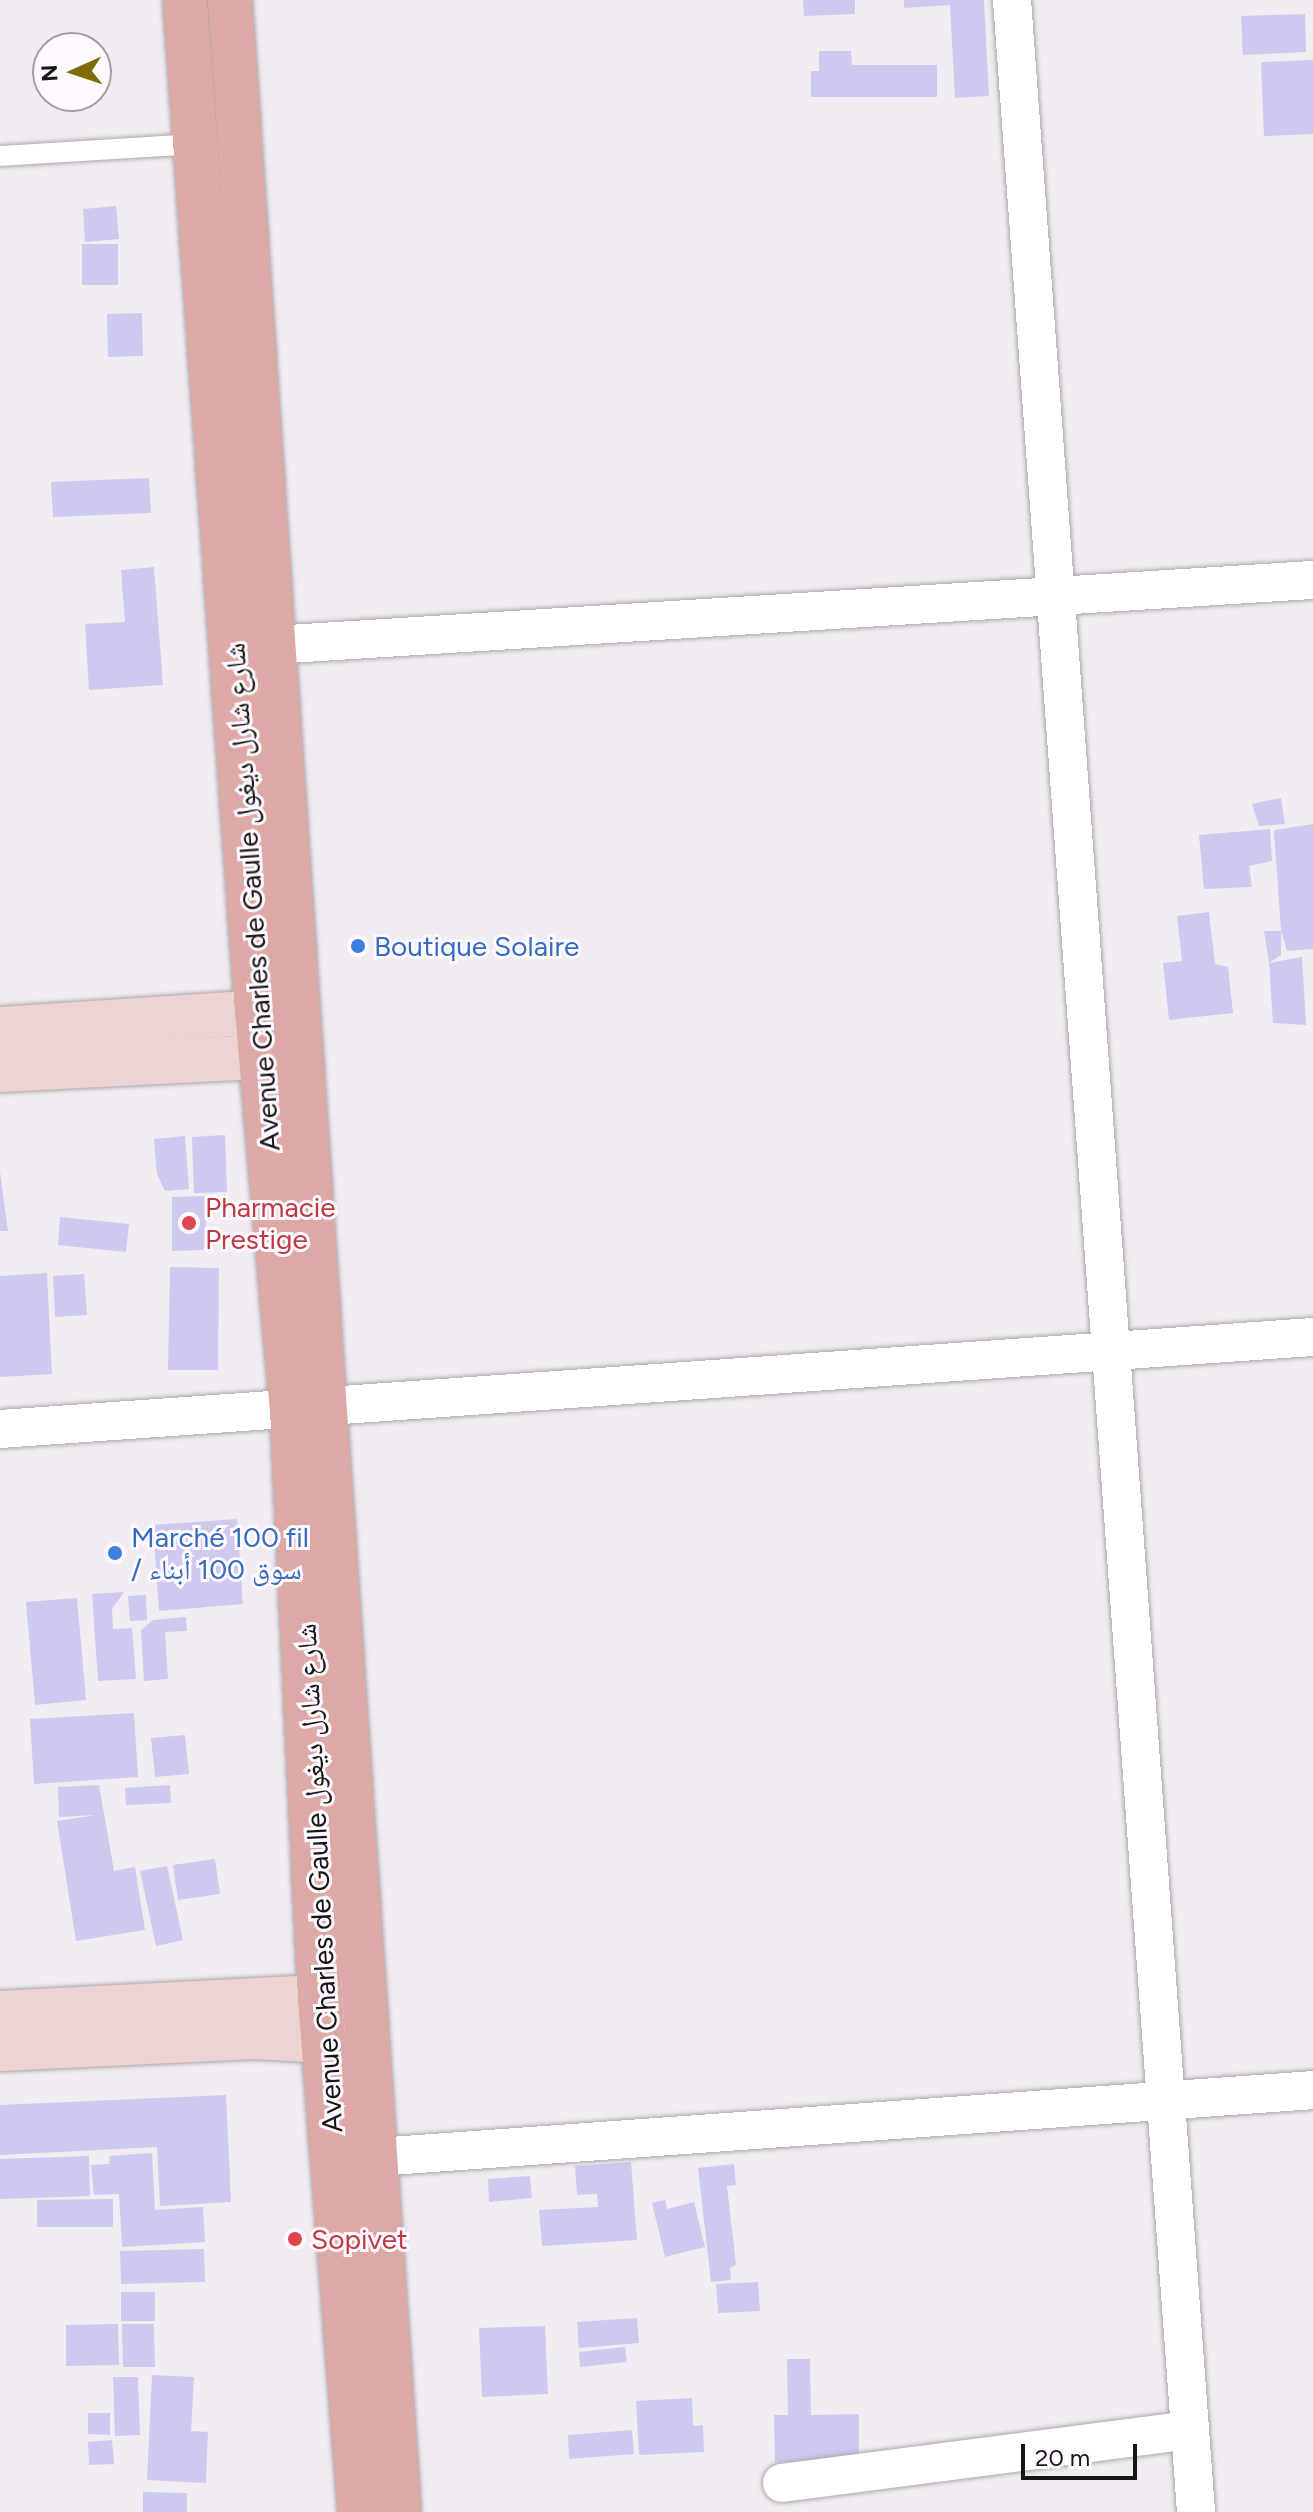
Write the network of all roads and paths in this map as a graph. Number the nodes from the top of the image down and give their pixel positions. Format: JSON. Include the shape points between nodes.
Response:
{"nodes":[{"id":1,"x":185,"y":0,"type":"edge"},
{"id":2,"x":230,"y":0,"type":"edge"},
{"id":3,"x":1012,"y":0,"type":"edge"},
{"id":4,"x":199,"y":144,"type":"junction"},
{"id":5,"x":0,"y":156,"type":"edge"},
{"id":6,"x":1313,"y":580,"type":"edge"},
{"id":7,"x":1060,"y":597,"type":"junction"},
{"id":8,"x":273,"y":645,"type":"junction"},
{"id":9,"x":276,"y":1010,"type":"junction"},
{"id":10,"x":0,"y":1029,"type":"edge"},
{"id":11,"x":280,"y":1056,"type":"junction"},
{"id":12,"x":0,"y":1070,"type":"edge"},
{"id":13,"x":1313,"y":1337,"type":"edge"},
{"id":14,"x":1107,"y":1353,"type":"junction"},
{"id":15,"x":308,"y":1408,"type":"junction"},
{"id":16,"x":0,"y":1429,"type":"edge"},
{"id":17,"x":364,"y":1994,"type":"junction"},
{"id":18,"x":320,"y":1998,"type":"junction"},
{"id":19,"x":0,"y":2013,"type":"edge"},
{"id":20,"x":347,"y":2042,"type":"junction"},
{"id":21,"x":0,"y":2049,"type":"edge"},
{"id":22,"x":1313,"y":2090,"type":"edge"},
{"id":23,"x":1165,"y":2100,"type":"junction"},
{"id":24,"x":377,"y":2157,"type":"junction"},
{"id":25,"x":1190,"y":2430,"type":"junction"},
{"id":26,"x":782,"y":2483,"type":"dead end"},
{"id":27,"x":360,"y":2512,"type":"edge"},
{"id":28,"x":399,"y":2512,"type":"edge"},
{"id":29,"x":1196,"y":2512,"type":"edge"}],
"edges":[{"from":1,"to":4,"type":"main road","name":"Avenue Charles de Gaulle شارع شارل ديغول"},
{"from":2,"to":8,"type":"main road","name":"Avenue Charles de Gaulle شارع شارل ديغول"},
{"from":3,"to":7,"type":"street"},
{"from":4,"to":5,"type":"lane"},
{"from":4,"to":9,"type":"main road","name":"Avenue Charles de Gaulle شارع شارل ديغول"},
{"from":6,"to":7,"type":"street"},
{"from":7,"to":8,"type":"street"},
{"from":7,"to":14,"type":"street"},
{"from":8,"to":9,"type":"main road","name":"Avenue Charles de Gaulle شارع شارل ديغول"},
{"from":9,"to":10,"type":"main road"},
{"from":9,"to":11,"type":"main road","name":"Avenue Charles de Gaulle شارع شارل ديغول"},
{"from":11,"to":12,"type":"main road"},
{"from":11,"to":15,"type":"main road","name":"Avenue Charles de Gaulle شارع شارل ديغول"},
{"from":13,"to":14,"type":"street"},
{"from":14,"to":15,"type":"street"},
{"from":14,"to":23,"type":"street"},
{"from":15,"to":16,"type":"street"},
{"from":15,"to":17,"type":"main road","name":"Avenue Charles de Gaulle شارع شارل ديغول"},
{"from":15,"to":18,"type":"main road","name":"Avenue Charles de Gaulle شارع شارل ديغول"},
{"from":17,"to":18,"type":"main road"},
{"from":17,"to":20,"type":"main road","name":"Avenue Charles de Gaulle شارع شارل ديغول"},
{"from":18,"to":19,"type":"main road"},
{"from":18,"to":20,"type":"main road","name":"Avenue Charles de Gaulle شارع شارل ديغول"},
{"from":20,"to":21,"type":"main road","via":[[255,2037]]},
{"from":20,"to":24,"type":"main road","name":"Avenue Charles de Gaulle شارع شارل ديغول"},
{"from":20,"to":27,"type":"main road","name":"Avenue Charles de Gaulle شارع شارل ديغول"},
{"from":22,"to":23,"type":"street"},
{"from":23,"to":24,"type":"street"},
{"from":23,"to":25,"type":"street"},
{"from":24,"to":28,"type":"main road","name":"Avenue Charles de Gaulle شارع شارل ديغول"},
{"from":25,"to":26,"type":"street"},
{"from":25,"to":29,"type":"street"}]}
